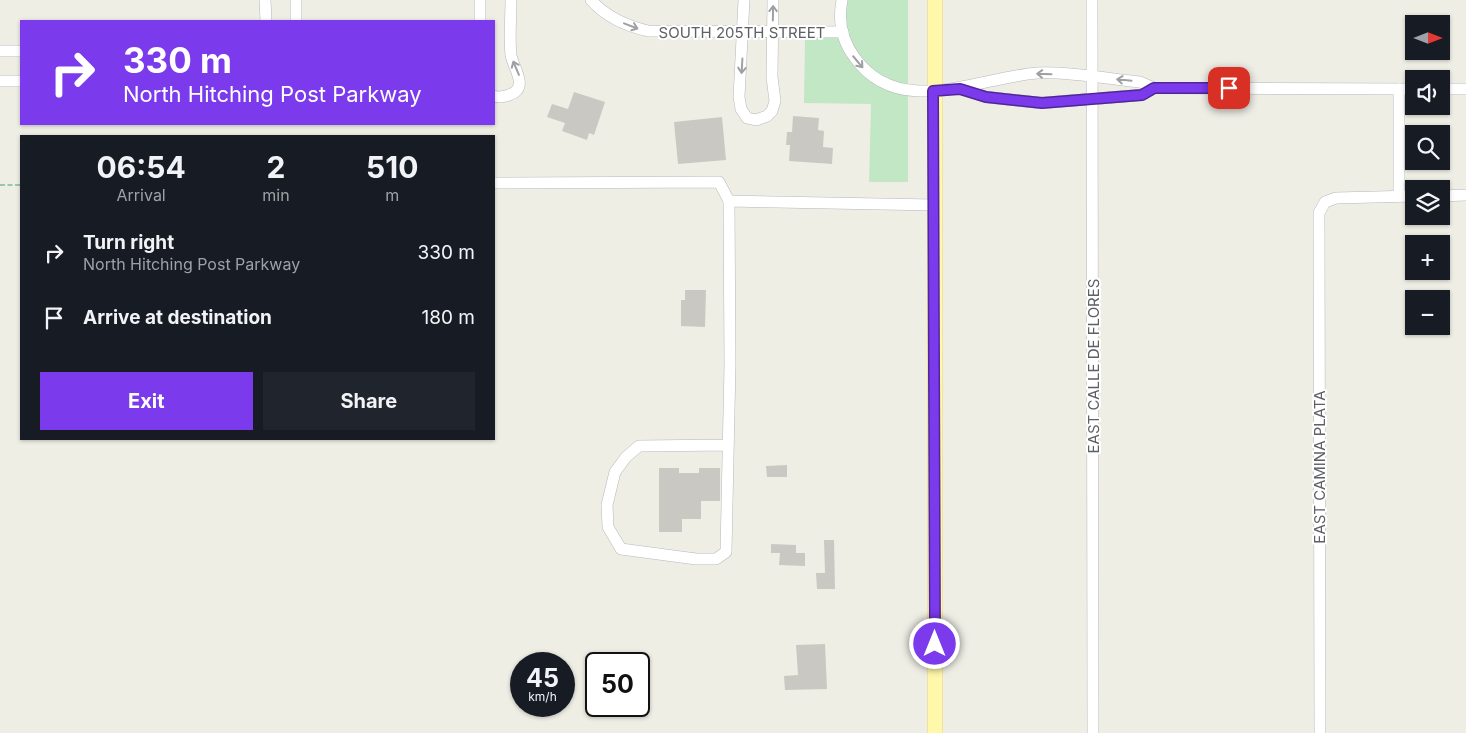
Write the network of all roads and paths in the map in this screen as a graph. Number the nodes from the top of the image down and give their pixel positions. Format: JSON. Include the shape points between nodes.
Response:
{"nodes":[{"id":1,"x":266,"y":0,"type":"edge"},
{"id":2,"x":296,"y":0,"type":"edge"},
{"id":3,"x":480,"y":0,"type":"edge"},
{"id":4,"x":511,"y":0,"type":"edge"},
{"id":5,"x":591,"y":0,"type":"edge"},
{"id":6,"x":744,"y":0,"type":"edge"},
{"id":7,"x":773,"y":0,"type":"edge"},
{"id":8,"x":842,"y":0,"type":"edge"},
{"id":9,"x":935,"y":0,"type":"edge"},
{"id":10,"x":1092,"y":0,"type":"edge"},
{"id":11,"x":266,"y":20,"type":"edge"},
{"id":12,"x":296,"y":20,"type":"edge"},
{"id":13,"x":480,"y":20,"type":"edge"},
{"id":14,"x":744,"y":32,"type":"junction"},
{"id":15,"x":772,"y":32,"type":"junction"},
{"id":16,"x":843,"y":32,"type":"junction"},
{"id":17,"x":0,"y":51,"type":"edge"},
{"id":18,"x":20,"y":51,"type":"edge"},
{"id":19,"x":1093,"y":77,"type":"junction"},
{"id":20,"x":0,"y":81,"type":"edge"},
{"id":21,"x":20,"y":81,"type":"edge"},
{"id":22,"x":1154,"y":88,"type":"junction"},
{"id":23,"x":960,"y":89,"type":"junction"},
{"id":24,"x":1399,"y":89,"type":"junction"},
{"id":25,"x":1405,"y":89,"type":"edge"},
{"id":26,"x":1450,"y":89,"type":"edge"},
{"id":27,"x":1466,"y":89,"type":"edge"},
{"id":28,"x":933,"y":91,"type":"junction"},
{"id":29,"x":495,"y":96,"type":"edge"},
{"id":30,"x":1092,"y":99,"type":"junction"},
{"id":31,"x":495,"y":183,"type":"edge"},
{"id":32,"x":0,"y":185,"type":"edge"},
{"id":33,"x":20,"y":185,"type":"edge"},
{"id":34,"x":1399,"y":196,"type":"junction"},
{"id":35,"x":1405,"y":196,"type":"edge"},
{"id":36,"x":1450,"y":196,"type":"edge"},
{"id":37,"x":1466,"y":196,"type":"edge"},
{"id":38,"x":729,"y":201,"type":"junction"},
{"id":39,"x":934,"y":205,"type":"junction"},
{"id":40,"x":728,"y":445,"type":"junction"},
{"id":41,"x":936,"y":733,"type":"edge"},
{"id":42,"x":1093,"y":733,"type":"edge"},
{"id":43,"x":1320,"y":733,"type":"edge"}],
"edges":[{"from":1,"to":11,"type":"street"},
{"from":2,"to":12,"type":"street"},
{"from":3,"to":13,"type":"street"},
{"from":29,"to":4,"type":"street","one_way":true,"via":[[512,94],[517,90],[520,79],[511,56]]},
{"from":5,"to":14,"type":"street","name":"SOUTH 205TH STREET","one_way":true,"via":[[610,16],[648,31]]},
{"from":6,"to":14,"type":"street"},
{"from":15,"to":7,"type":"street","one_way":true},
{"from":8,"to":16,"type":"street","name":"SOUTH 205TH STREET"},
{"from":9,"to":28,"type":"main road"},
{"from":10,"to":19,"type":"street","name":"EAST CALLE DE FLORES"},
{"from":14,"to":15,"type":"street","name":"SOUTH 205TH STREET"},
{"from":14,"to":15,"type":"street","one_way":true,"via":[[739,97],[747,118],[756,120],[767,116],[776,101],[772,77]]},
{"from":15,"to":16,"type":"street","name":"SOUTH 205TH STREET"},
{"from":16,"to":28,"type":"street","name":"SOUTH 205TH STREET","one_way":true,"via":[[850,50],[868,73],[897,88]]},
{"from":17,"to":18,"type":"street"},
{"from":22,"to":19,"type":"street","one_way":true,"via":[[1140,82]]},
{"from":19,"to":23,"type":"street","one_way":true,"via":[[1038,73]]},
{"from":19,"to":30,"type":"street","name":"EAST CALLE DE FLORES"},
{"from":20,"to":21,"type":"street"},
{"from":22,"to":24,"type":"street"},
{"from":22,"to":30,"type":"street","via":[[1142,95]]},
{"from":23,"to":28,"type":"street","name":"SOUTH 205TH STREET"},
{"from":23,"to":30,"type":"street","via":[[986,97],[1042,103]]},
{"from":24,"to":25,"type":"street"},
{"from":24,"to":34,"type":"street"},
{"from":26,"to":27,"type":"street"},
{"from":28,"to":39,"type":"main road"},
{"from":30,"to":42,"type":"street","name":"EAST CALLE DE FLORES"},
{"from":31,"to":38,"type":"street","via":[[719,182]]},
{"from":32,"to":33,"type":"path"},
{"from":34,"to":35,"type":"street"},
{"from":34,"to":43,"type":"street","name":"EAST CAMINA PLATA","via":[[1343,197],[1325,202],[1318,220]]},
{"from":36,"to":37,"type":"street"},
{"from":38,"to":39,"type":"street"},
{"from":38,"to":40,"type":"street"},
{"from":39,"to":41,"type":"main road"},
{"from":40,"to":40,"type":"street","via":[[726,552],[716,559],[696,559],[621,549],[608,527],[607,505],[615,472],[626,457],[639,446]]}]}
